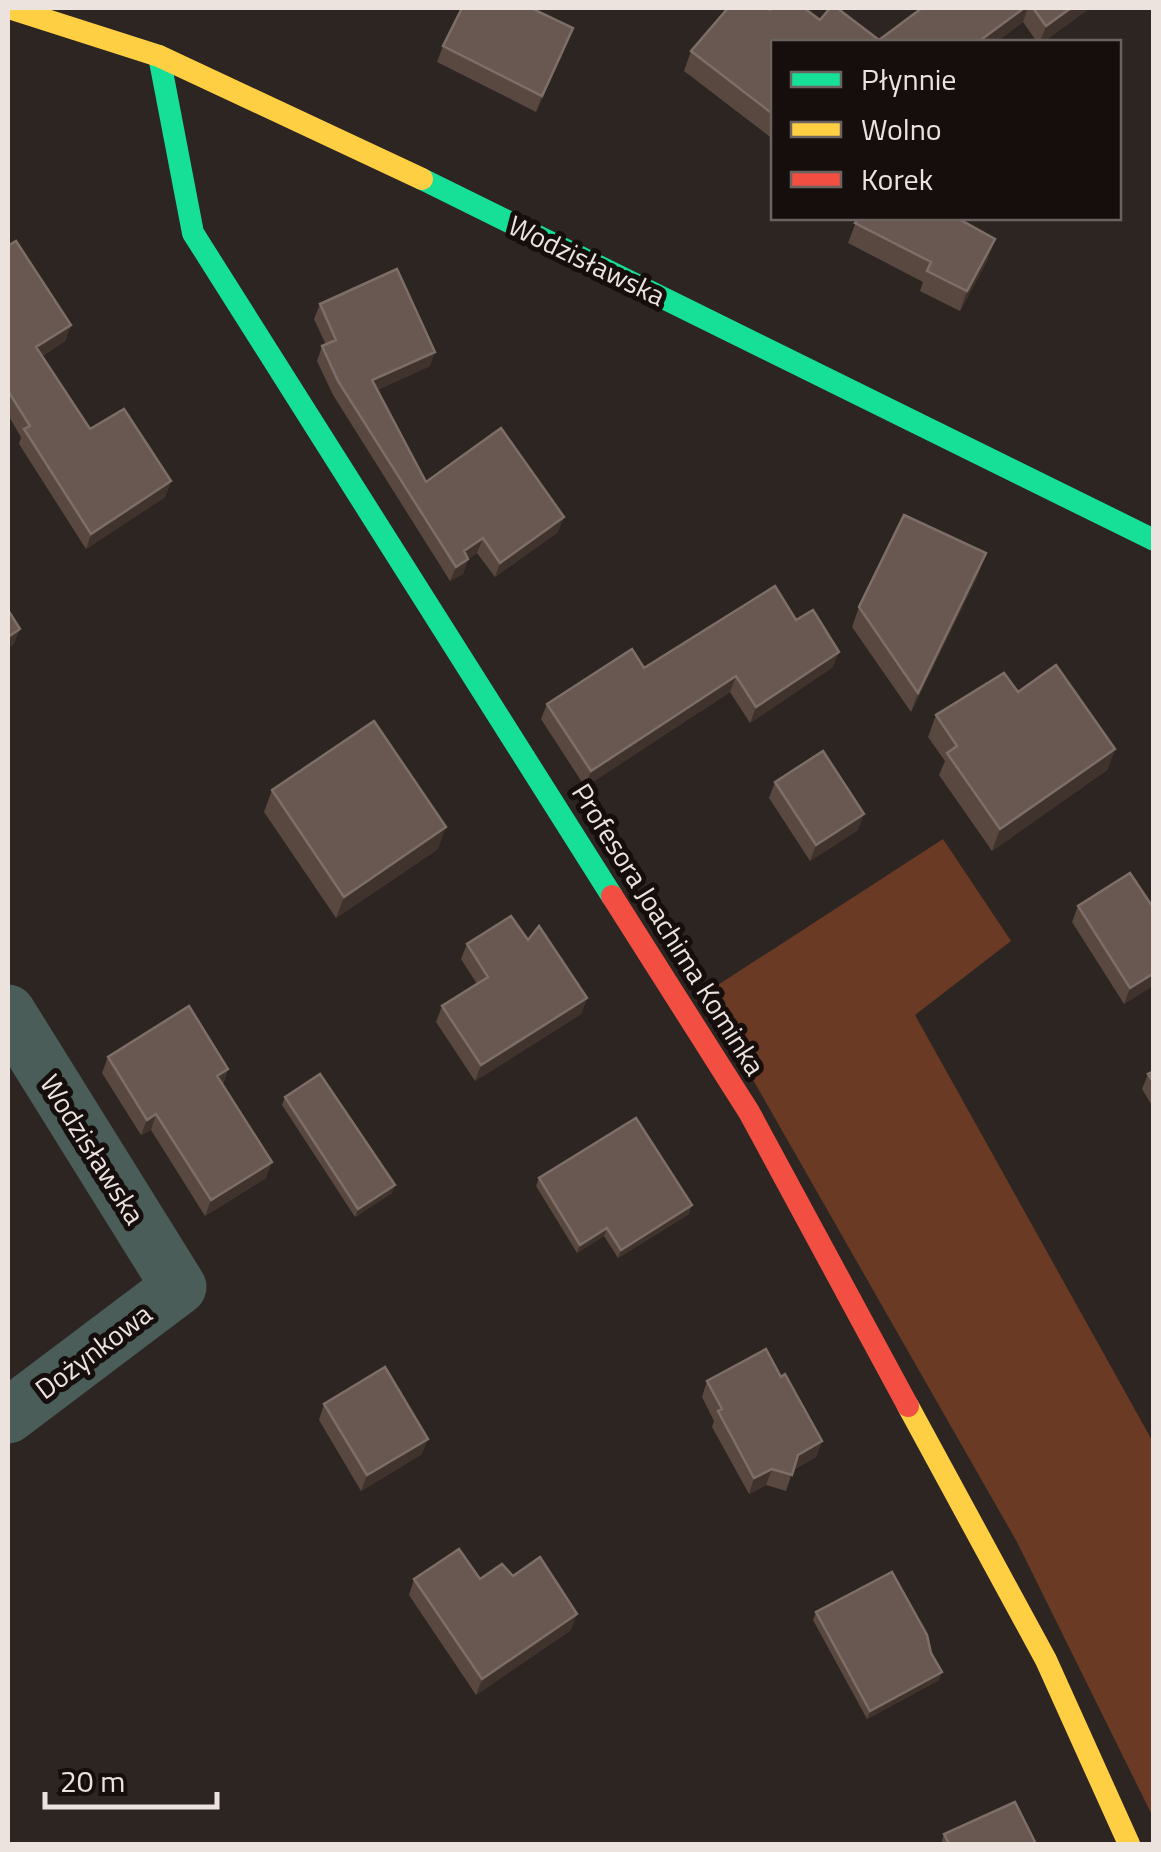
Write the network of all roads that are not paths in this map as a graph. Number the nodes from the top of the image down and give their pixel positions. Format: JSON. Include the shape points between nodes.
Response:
{"nodes":[{"id":1,"x":9,"y":8,"type":"edge"},
{"id":2,"x":159,"y":56,"type":"junction"},
{"id":3,"x":1154,"y":540,"type":"edge"},
{"id":4,"x":8,"y":1012,"type":"edge"},
{"id":5,"x":179,"y":1287,"type":"joint"},
{"id":6,"x":8,"y":1416,"type":"edge"},
{"id":7,"x":1129,"y":1844,"type":"edge"}],
"edges":[{"from":1,"to":2,"type":"street","name":"Wodzisławska"},
{"from":2,"to":3,"type":"street","name":"Wodzisławska","via":[[397,166]]},
{"from":2,"to":7,"type":"street","name":"Profesora Joachima Kominka","via":[[192,232],[749,1112],[1046,1660]]},
{"from":4,"to":5,"type":"street","name":"Wodzisławska"},
{"from":5,"to":6,"type":"street","name":"Dożynkowa"}]}
